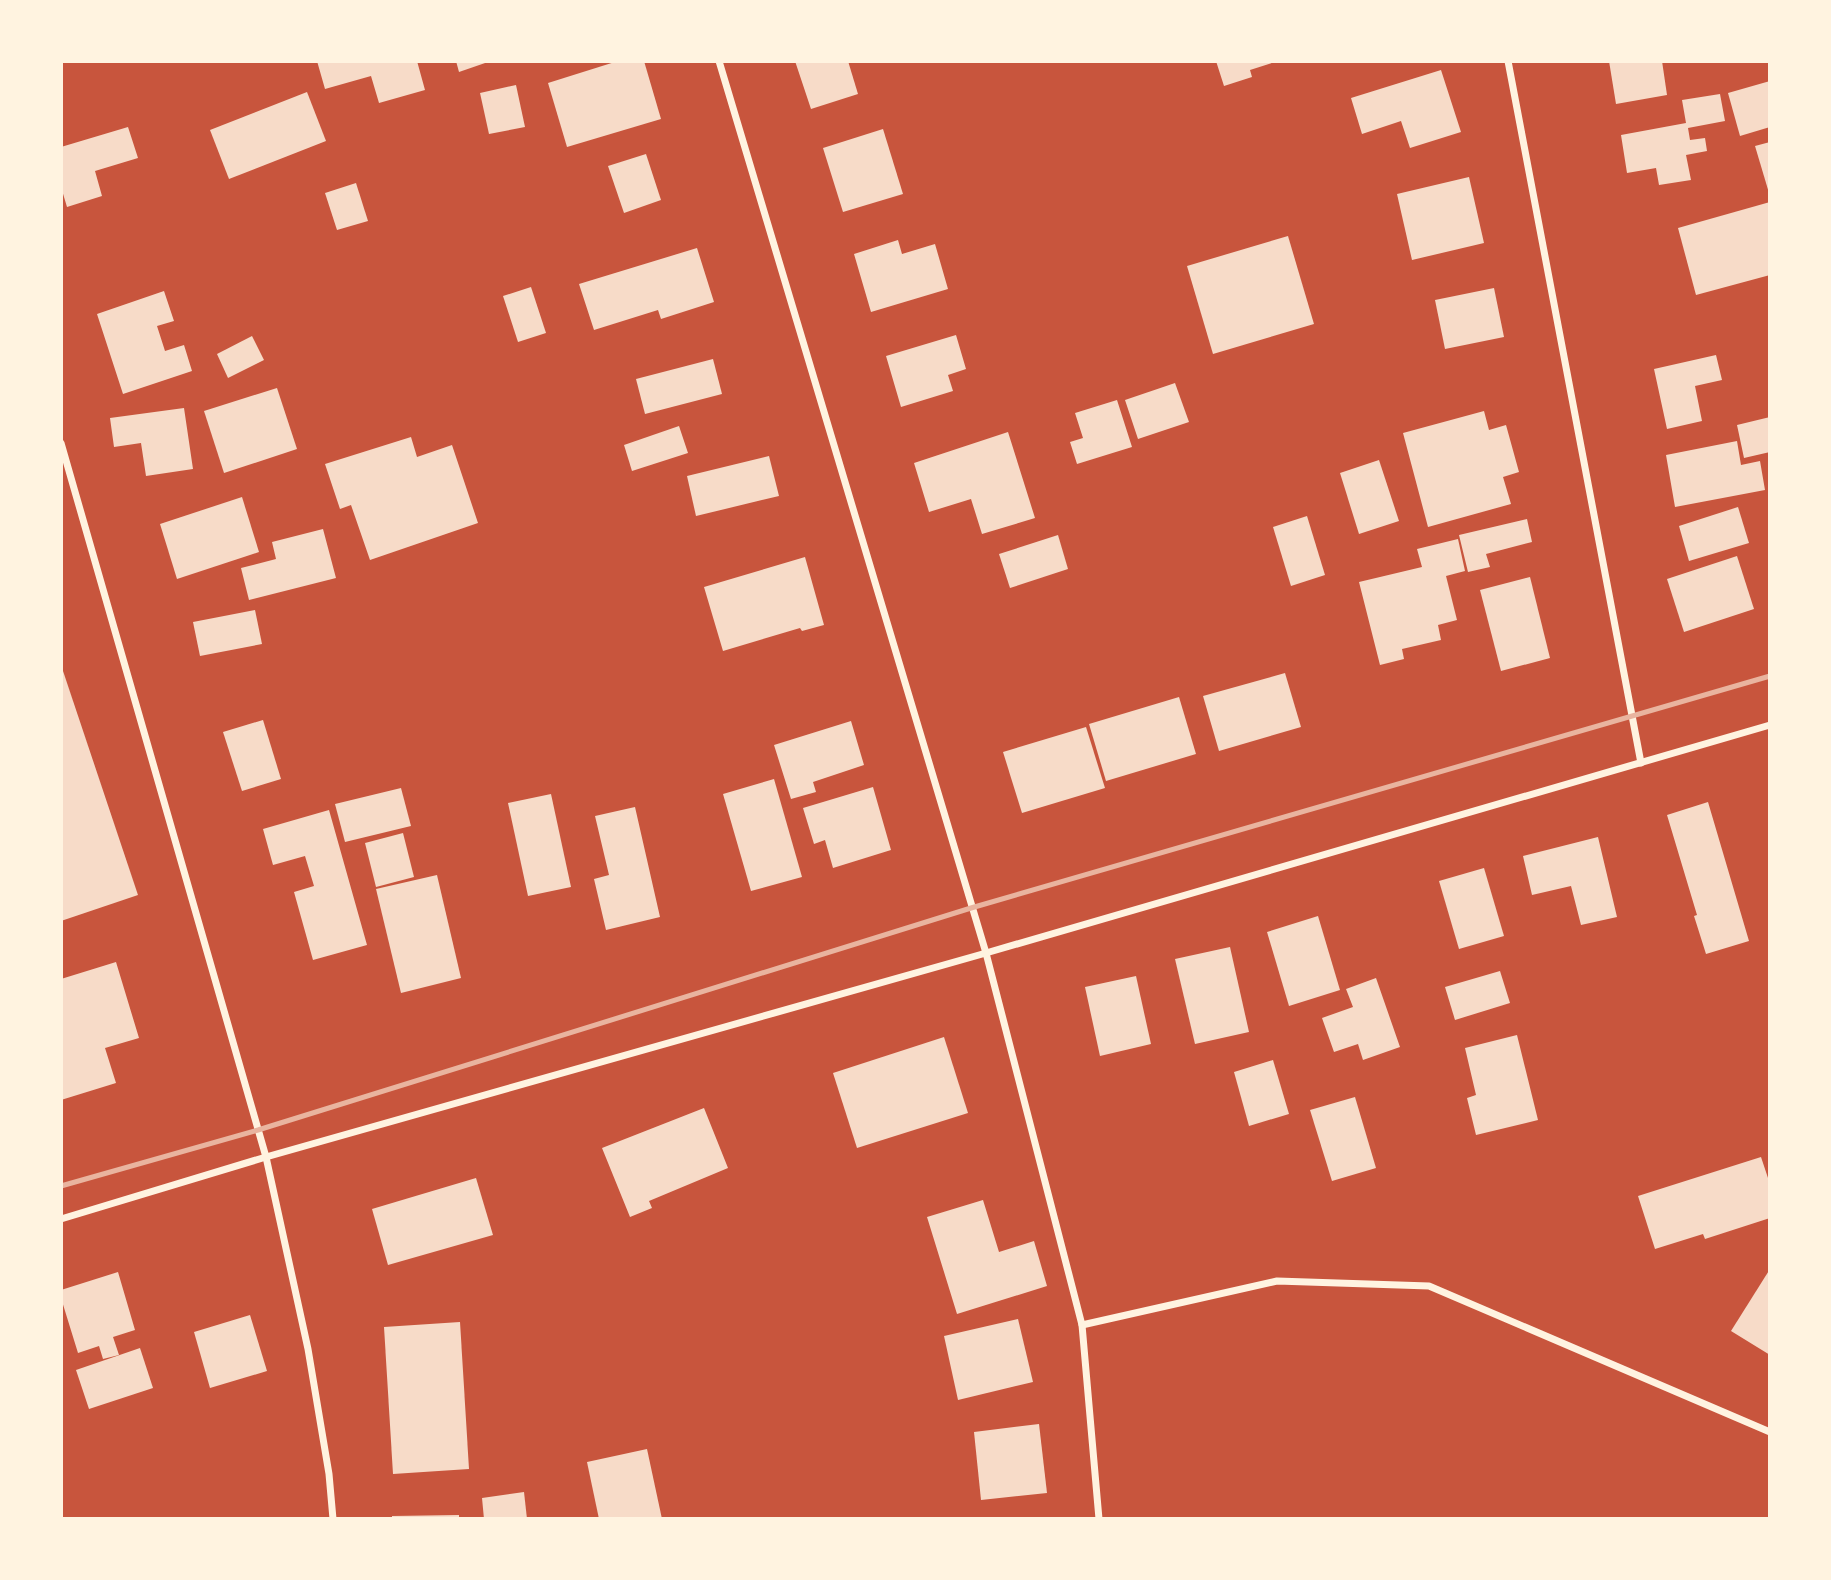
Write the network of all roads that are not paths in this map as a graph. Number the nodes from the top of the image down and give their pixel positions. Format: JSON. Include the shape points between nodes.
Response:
{"nodes":[{"id":1,"x":719,"y":61,"type":"edge"},
{"id":2,"x":1508,"y":61,"type":"edge"},
{"id":3,"x":61,"y":443,"type":"edge"},
{"id":4,"x":1770,"y":725,"type":"edge"},
{"id":5,"x":1641,"y":762,"type":"junction"},
{"id":6,"x":986,"y":953,"type":"junction"},
{"id":7,"x":266,"y":1157,"type":"junction"},
{"id":8,"x":61,"y":1219,"type":"edge"},
{"id":9,"x":1082,"y":1325,"type":"junction"},
{"id":10,"x":1770,"y":1432,"type":"edge"},
{"id":11,"x":333,"y":1519,"type":"edge"},
{"id":12,"x":1099,"y":1519,"type":"edge"}],
"edges":[{"from":1,"to":6,"type":"street"},
{"from":2,"to":5,"type":"street"},
{"from":3,"to":7,"type":"street"},
{"from":4,"to":5,"type":"street"},
{"from":5,"to":6,"type":"street"},
{"from":6,"to":7,"type":"street"},
{"from":6,"to":9,"type":"street"},
{"from":7,"to":8,"type":"street"},
{"from":7,"to":11,"type":"street","via":[[308,1349]]},
{"from":9,"to":10,"type":"street","via":[[1277,1281],[1429,1286]]},
{"from":9,"to":12,"type":"street"}]}
